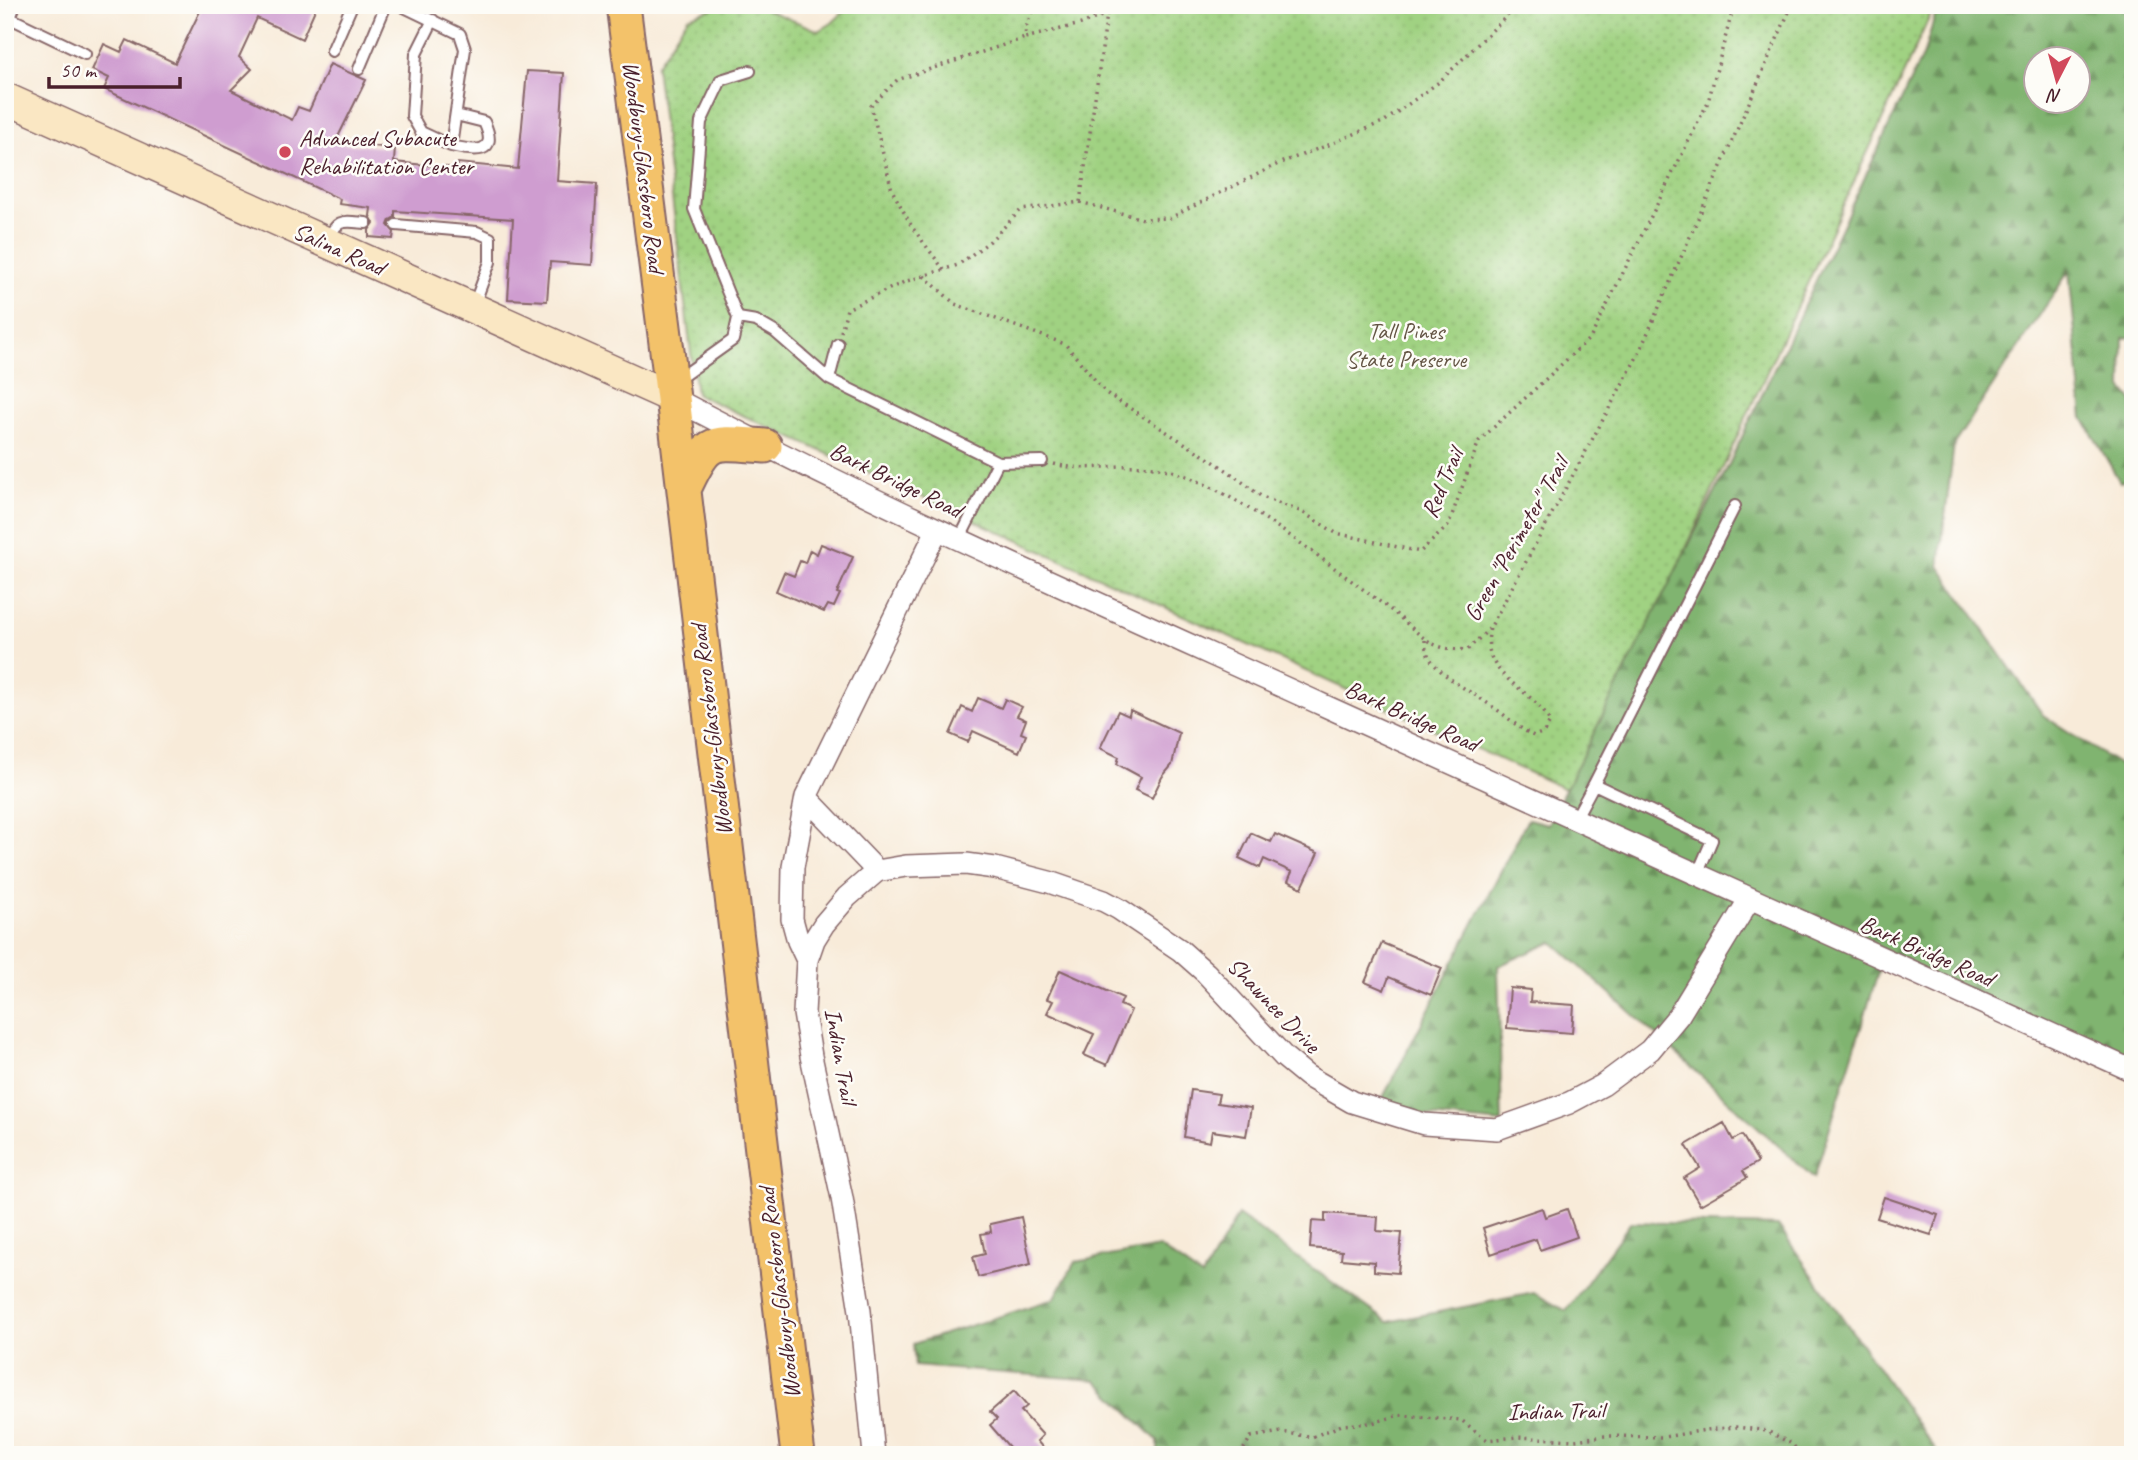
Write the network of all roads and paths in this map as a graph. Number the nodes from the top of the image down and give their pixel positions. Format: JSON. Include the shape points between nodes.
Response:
{"nodes":[{"id":1,"x":15,"y":5,"type":"edge"},
{"id":2,"x":352,"y":5,"type":"edge"},
{"id":3,"x":386,"y":5,"type":"edge"},
{"id":4,"x":400,"y":5,"type":"edge"},
{"id":5,"x":623,"y":5,"type":"edge"},
{"id":6,"x":1035,"y":5,"type":"edge"},
{"id":7,"x":1138,"y":5,"type":"edge"},
{"id":8,"x":1518,"y":5,"type":"edge"},
{"id":9,"x":1734,"y":5,"type":"edge"},
{"id":10,"x":1792,"y":5,"type":"edge"},
{"id":11,"x":1107,"y":14,"type":"junction"},
{"id":12,"x":10,"y":18,"type":"junction"},
{"id":13,"x":433,"y":20,"type":"junction"},
{"id":14,"x":5,"y":31,"type":"edge"},
{"id":15,"x":1025,"y":38,"type":"junction"},
{"id":16,"x":332,"y":51,"type":"dead end"},
{"id":17,"x":85,"y":54,"type":"dead end"},
{"id":18,"x":359,"y":69,"type":"dead end"},
{"id":19,"x":750,"y":71,"type":"dead end"},
{"id":20,"x":5,"y":98,"type":"edge"},
{"id":21,"x":456,"y":115,"type":"junction"},
{"id":22,"x":451,"y":146,"type":"junction"},
{"id":23,"x":1080,"y":202,"type":"junction"},
{"id":24,"x":366,"y":223,"type":"dead end"},
{"id":25,"x":397,"y":225,"type":"dead end"},
{"id":26,"x":327,"y":243,"type":"junction"},
{"id":27,"x":944,"y":270,"type":"junction"},
{"id":28,"x":924,"y":276,"type":"junction"},
{"id":29,"x":473,"y":308,"type":"junction"},
{"id":30,"x":738,"y":318,"type":"junction"},
{"id":31,"x":838,"y":344,"type":"joint"},
{"id":32,"x":830,"y":379,"type":"junction"},
{"id":33,"x":673,"y":391,"type":"junction"},
{"id":34,"x":765,"y":446,"type":"junction"},
{"id":35,"x":1042,"y":461,"type":"joint"},
{"id":36,"x":998,"y":462,"type":"junction"},
{"id":37,"x":684,"y":489,"type":"junction"},
{"id":38,"x":1735,"y":506,"type":"dead end"},
{"id":39,"x":937,"y":530,"type":"junction"},
{"id":40,"x":959,"y":540,"type":"junction"},
{"id":41,"x":1490,"y":628,"type":"junction"},
{"id":42,"x":1425,"y":640,"type":"junction"},
{"id":43,"x":1594,"y":783,"type":"junction"},
{"id":44,"x":806,"y":797,"type":"junction"},
{"id":45,"x":1575,"y":819,"type":"junction"},
{"id":46,"x":877,"y":871,"type":"junction"},
{"id":47,"x":1697,"y":875,"type":"junction"},
{"id":48,"x":1749,"y":900,"type":"junction"},
{"id":49,"x":807,"y":960,"type":"junction"},
{"id":50,"x":2133,"y":1071,"type":"edge"},
{"id":51,"x":798,"y":1455,"type":"edge"},
{"id":52,"x":874,"y":1455,"type":"edge"},
{"id":53,"x":1240,"y":1455,"type":"edge"},
{"id":54,"x":1801,"y":1455,"type":"edge"}],
"edges":[{"from":1,"to":12,"type":"lane"},
{"from":2,"to":16,"type":"lane"},
{"from":3,"to":18,"type":"lane"},
{"from":4,"to":13,"type":"lane"},
{"from":5,"to":33,"type":"main road","name":"Woodbury-Glassboro Road"},
{"from":6,"to":15,"type":"path"},
{"from":7,"to":11,"type":"path"},
{"from":8,"to":23,"type":"path","via":[[1439,82],[1385,121],[1280,163],[1170,218],[1143,219]]},
{"from":9,"to":28,"type":"path","name":"Red Trail","via":[[1708,102],[1591,337],[1479,441],[1448,526],[1420,551],[1336,533],[1301,512],[1262,497],[1106,393],[1065,344],[955,304]]},
{"from":10,"to":41,"type":"path","name":"Green \"Perimeter\" Trail","via":[[1638,355]]},
{"from":11,"to":15,"type":"path"},
{"from":11,"to":23,"type":"path"},
{"from":12,"to":14,"type":"lane"},
{"from":12,"to":17,"type":"lane"},
{"from":13,"to":21,"type":"lane","via":[[460,34],[465,49]]},
{"from":13,"to":22,"type":"lane","via":[[416,54],[412,116],[421,132]]},
{"from":15,"to":27,"type":"path","via":[[897,80],[871,106],[892,190]]},
{"from":19,"to":30,"type":"lane","via":[[721,80],[701,122],[694,209]]},
{"from":20,"to":26,"type":"street","name":"Salina Road"},
{"from":21,"to":22,"type":"lane"},
{"from":21,"to":22,"type":"lane","via":[[484,122],[489,134],[486,145],[474,152]]},
{"from":23,"to":27,"type":"path","via":[[1021,210],[990,242]]},
{"from":24,"to":26,"type":"lane","via":[[335,225]]},
{"from":25,"to":29,"type":"lane","via":[[477,232],[490,238],[490,262]]},
{"from":26,"to":29,"type":"street","name":"Salina Road"},
{"from":27,"to":28,"type":"path"},
{"from":28,"to":31,"type":"path","via":[[847,309]]},
{"from":29,"to":33,"type":"street","name":"Salina Road"},
{"from":30,"to":32,"type":"lane","via":[[775,332]]},
{"from":30,"to":33,"type":"lane","via":[[733,340]]},
{"from":31,"to":32,"type":"lane"},
{"from":32,"to":36,"type":"lane"},
{"from":33,"to":34,"type":"street","name":"Bark Bridge Road"},
{"from":33,"to":37,"type":"main road","name":"Woodbury-Glassboro Road"},
{"from":34,"to":37,"type":"main road","via":[[706,448]]},
{"from":34,"to":39,"type":"street","name":"Bark Bridge Road"},
{"from":35,"to":36,"type":"lane"},
{"from":35,"to":42,"type":"path","name":"Green \"Perimeter\" Trail","via":[[1073,469],[1157,467],[1201,481],[1271,524]]},
{"from":36,"to":40,"type":"lane"},
{"from":37,"to":51,"type":"main road","name":"Woodbury-Glassboro Road"},
{"from":38,"to":43,"type":"lane"},
{"from":39,"to":40,"type":"street","name":"Bark Bridge Road"},
{"from":39,"to":44,"type":"street","name":"Indian Trail"},
{"from":40,"to":45,"type":"street","name":"Bark Bridge Road"},
{"from":41,"to":42,"type":"path","name":"Green \"Perimeter\" Trail","via":[[1467,650],[1443,648]]},
{"from":41,"to":42,"type":"path","via":[[1495,668],[1544,709],[1550,722],[1544,732],[1534,736],[1523,731],[1448,675],[1435,664]]},
{"from":43,"to":45,"type":"lane"},
{"from":43,"to":47,"type":"lane","via":[[1712,840]]},
{"from":44,"to":46,"type":"street"},
{"from":44,"to":49,"type":"street","name":"Indian Trail","via":[[793,867],[792,919]]},
{"from":45,"to":47,"type":"street","name":"Bark Bridge Road"},
{"from":46,"to":48,"type":"street","name":"Shawnee Drive","via":[[966,864],[1049,882],[1104,901],[1181,950],[1224,990],[1284,1058],[1307,1076],[1352,1102],[1384,1113],[1463,1128],[1497,1129],[1569,1103],[1603,1085],[1650,1050],[1679,1015]]},
{"from":46,"to":49,"type":"street","via":[[846,897],[824,924]]},
{"from":47,"to":48,"type":"street","name":"Bark Bridge Road"},
{"from":48,"to":50,"type":"street","name":"Bark Bridge Road"},
{"from":49,"to":52,"type":"street","name":"Indian Trail","via":[[804,1013],[860,1311]]},
{"from":53,"to":54,"type":"path","name":"Indian Trail","via":[[1251,1437],[1281,1432],[1312,1437],[1342,1425],[1399,1415],[1461,1420],[1487,1440],[1664,1437],[1736,1427],[1767,1432],[1792,1444]]}]}
